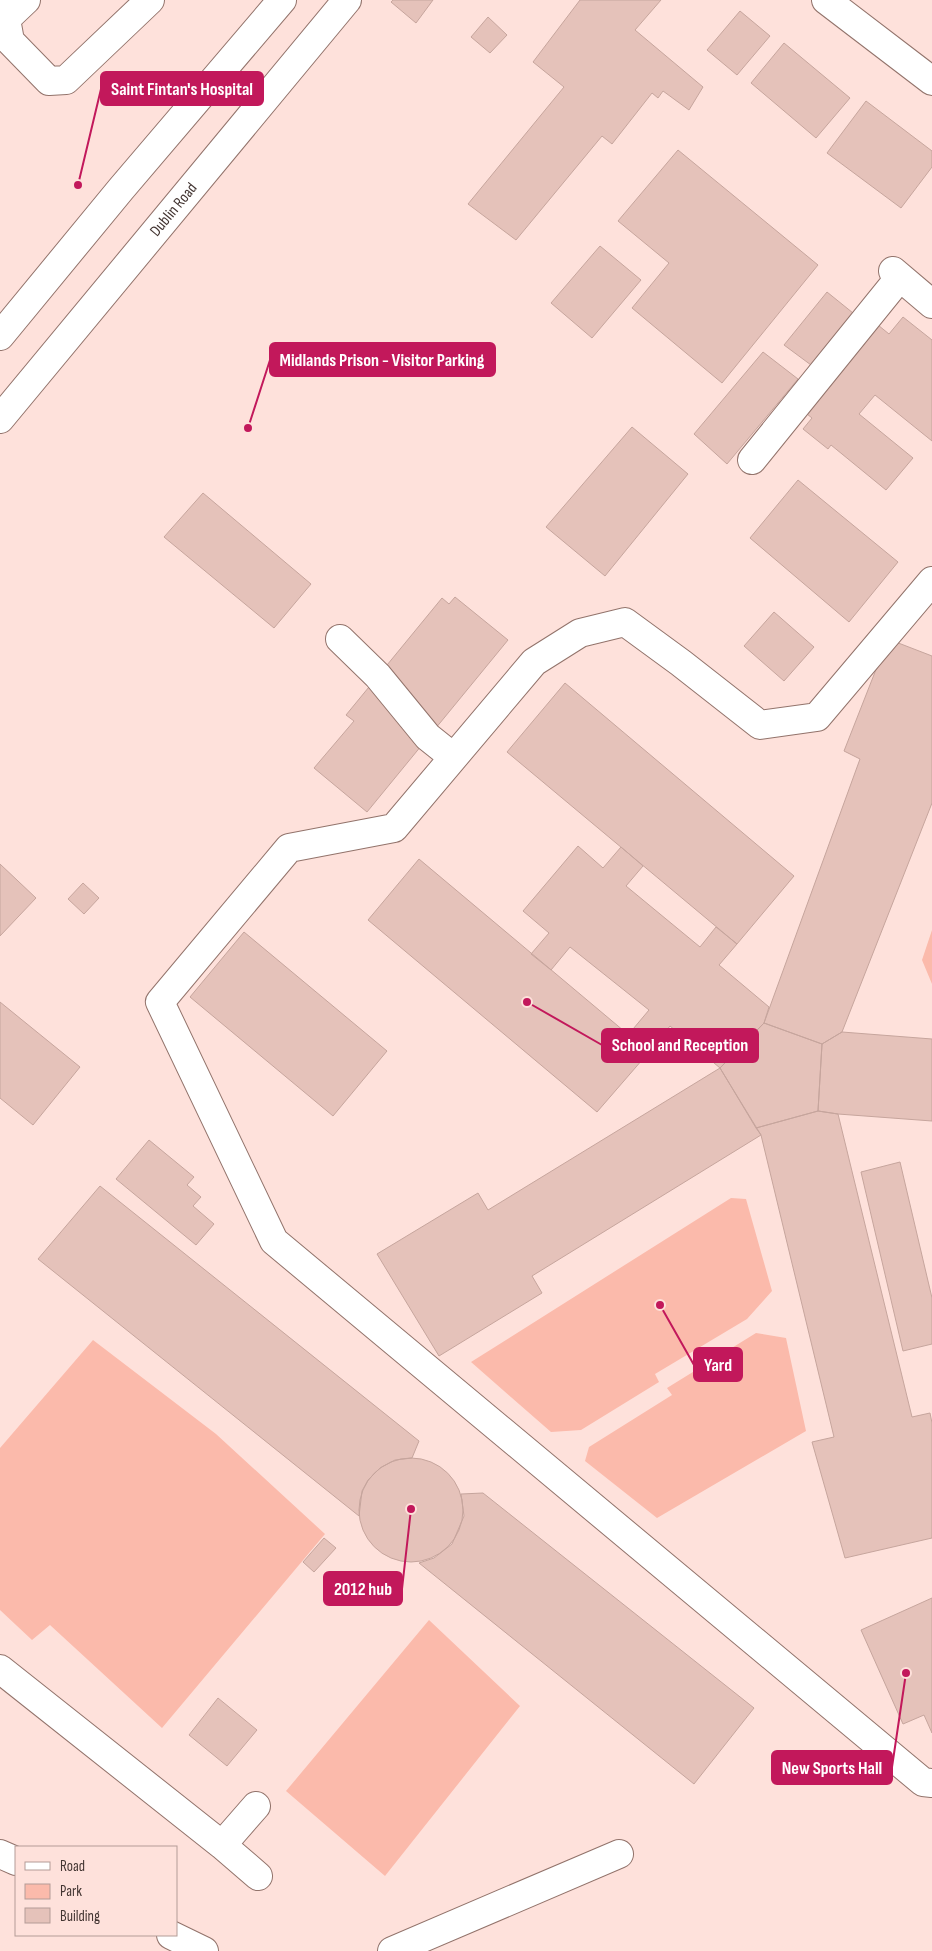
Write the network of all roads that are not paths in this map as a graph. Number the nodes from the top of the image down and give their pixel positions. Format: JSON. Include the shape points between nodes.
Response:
{"nodes":[{"id":1,"x":26,"y":0,"type":"edge"},
{"id":2,"x":150,"y":0,"type":"edge"},
{"id":3,"x":282,"y":0,"type":"edge"},
{"id":4,"x":347,"y":0,"type":"edge"},
{"id":5,"x":826,"y":0,"type":"edge"},
{"id":6,"x":3,"y":16,"type":"edge"},
{"id":7,"x":932,"y":82,"type":"edge"},
{"id":8,"x":932,"y":304,"type":"edge"},
{"id":9,"x":0,"y":336,"type":"edge"},
{"id":10,"x":0,"y":419,"type":"edge"},
{"id":11,"x":752,"y":460,"type":"dead end"},
{"id":12,"x":932,"y":581,"type":"edge"},
{"id":13,"x":340,"y":639,"type":"dead end"},
{"id":14,"x":453,"y":757,"type":"junction"},
{"id":15,"x":0,"y":1668,"type":"edge"},
{"id":16,"x":932,"y":1783,"type":"edge"},
{"id":17,"x":256,"y":1806,"type":"dead end"},
{"id":18,"x":222,"y":1845,"type":"junction"},
{"id":19,"x":0,"y":1854,"type":"edge"},
{"id":20,"x":619,"y":1854,"type":"dead end"},
{"id":21,"x":15,"y":1861,"type":"edge"},
{"id":22,"x":258,"y":1876,"type":"dead end"},
{"id":23,"x":173,"y":1936,"type":"edge"},
{"id":24,"x":204,"y":1951,"type":"edge"},
{"id":25,"x":392,"y":1951,"type":"edge"}],
"edges":[{"from":1,"to":6,"type":"main road"},
{"from":2,"to":6,"type":"main road","via":[[66,80],[49,82],[10,41]]},
{"from":3,"to":9,"type":"main road"},
{"from":4,"to":10,"type":"main road","name":"Dublin Road"},
{"from":5,"to":7,"type":"main road"},
{"from":8,"to":11,"type":"main road","via":[[896,274]]},
{"from":12,"to":14,"type":"main road","via":[[817,717],[760,724],[625,622],[580,633],[534,662]]},
{"from":13,"to":14,"type":"main road","via":[[378,676],[428,737]]},
{"from":14,"to":16,"type":"main road","via":[[394,828],[289,848],[160,1002],[274,1241],[923,1782]]},
{"from":15,"to":18,"type":"main road"},
{"from":17,"to":18,"type":"main road"},
{"from":18,"to":22,"type":"main road"},
{"from":19,"to":21,"type":"main road"},
{"from":20,"to":25,"type":"main road"},
{"from":23,"to":24,"type":"main road"}]}
